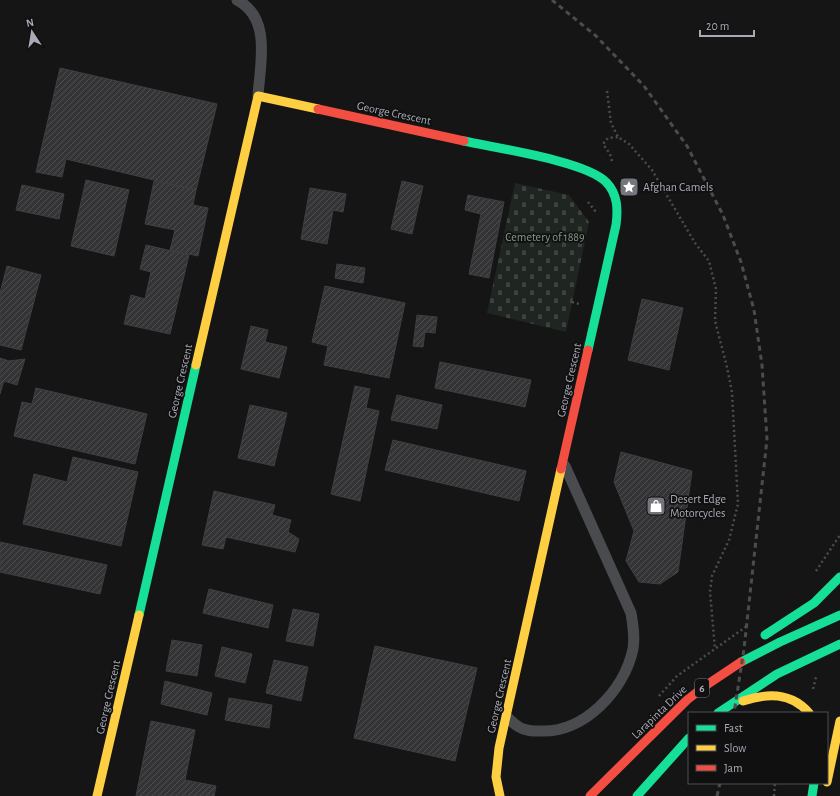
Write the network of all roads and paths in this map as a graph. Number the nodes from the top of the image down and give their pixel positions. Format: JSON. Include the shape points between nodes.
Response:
{"nodes":[{"id":1,"x":237,"y":0,"type":"edge"},
{"id":2,"x":607,"y":91,"type":"dead end"},
{"id":3,"x":258,"y":96,"type":"junction"},
{"id":4,"x":618,"y":137,"type":"junction"},
{"id":5,"x":613,"y":167,"type":"dead end"},
{"id":6,"x":563,"y":463,"type":"junction"},
{"id":7,"x":840,"y":535,"type":"edge"},
{"id":8,"x":816,"y":571,"type":"dead end"},
{"id":9,"x":840,"y":577,"type":"edge"},
{"id":10,"x":840,"y":615,"type":"edge"},
{"id":11,"x":756,"y":641,"type":"dead end"},
{"id":12,"x":840,"y":644,"type":"edge"},
{"id":13,"x":715,"y":649,"type":"dead end"},
{"id":14,"x":731,"y":657,"type":"dead end"},
{"id":15,"x":688,"y":699,"type":"junction"},
{"id":16,"x":720,"y":712,"type":"edge"},
{"id":17,"x":721,"y":712,"type":"edge"},
{"id":18,"x":808,"y":712,"type":"edge"},
{"id":19,"x":507,"y":717,"type":"junction"},
{"id":20,"x":840,"y":721,"type":"edge"},
{"id":21,"x":688,"y":739,"type":"edge"},
{"id":22,"x":828,"y":776,"type":"edge"},
{"id":23,"x":775,"y":784,"type":"edge"},
{"id":24,"x":814,"y":784,"type":"edge"},
{"id":25,"x":97,"y":796,"type":"edge"},
{"id":26,"x":500,"y":796,"type":"edge"},
{"id":27,"x":590,"y":796,"type":"edge"},
{"id":28,"x":637,"y":796,"type":"edge"},
{"id":29,"x":774,"y":796,"type":"edge"},
{"id":30,"x":812,"y":796,"type":"edge"}],
"edges":[{"from":1,"to":3,"type":"lane","via":[[252,13],[262,37]]},
{"from":2,"to":4,"type":"path","via":[[611,123]]},
{"from":3,"to":6,"type":"main road","name":"George Crescent","via":[[581,166],[595,172],[606,181],[617,205],[616,225]]},
{"from":3,"to":25,"type":"main road","name":"George Crescent"},
{"from":4,"to":5,"type":"path","via":[[608,138],[603,144],[610,154]]},
{"from":4,"to":13,"type":"path","via":[[629,144],[652,170],[695,244],[709,261],[716,289],[715,321],[732,392],[738,504],[729,540],[712,576],[710,592]]},
{"from":6,"to":19,"type":"main road","name":"George Crescent"},
{"from":6,"to":19,"type":"lane","via":[[631,613],[634,629],[633,649],[614,690],[599,708],[582,719],[556,730],[543,731],[520,728]]},
{"from":7,"to":8,"type":"path"},
{"from":9,"to":11,"type":"main road","via":[[814,603]]},
{"from":10,"to":15,"type":"main road","name":"Larapinta Drive","number":"6","via":[[785,638],[742,660]]},
{"from":12,"to":16,"type":"main road","via":[[771,676]]},
{"from":14,"to":15,"type":"main road","via":[[700,681]]},
{"from":15,"to":27,"type":"main road","name":"Larapinta Drive","number":"6"},
{"from":17,"to":18,"type":"main road","via":[[759,695],[771,695],[791,698]]},
{"from":19,"to":26,"type":"main road","name":"George Crescent","via":[[496,767]]},
{"from":20,"to":22,"type":"main road"},
{"from":21,"to":28,"type":"main road"},
{"from":23,"to":29,"type":"path"},
{"from":24,"to":30,"type":"main road"}]}
